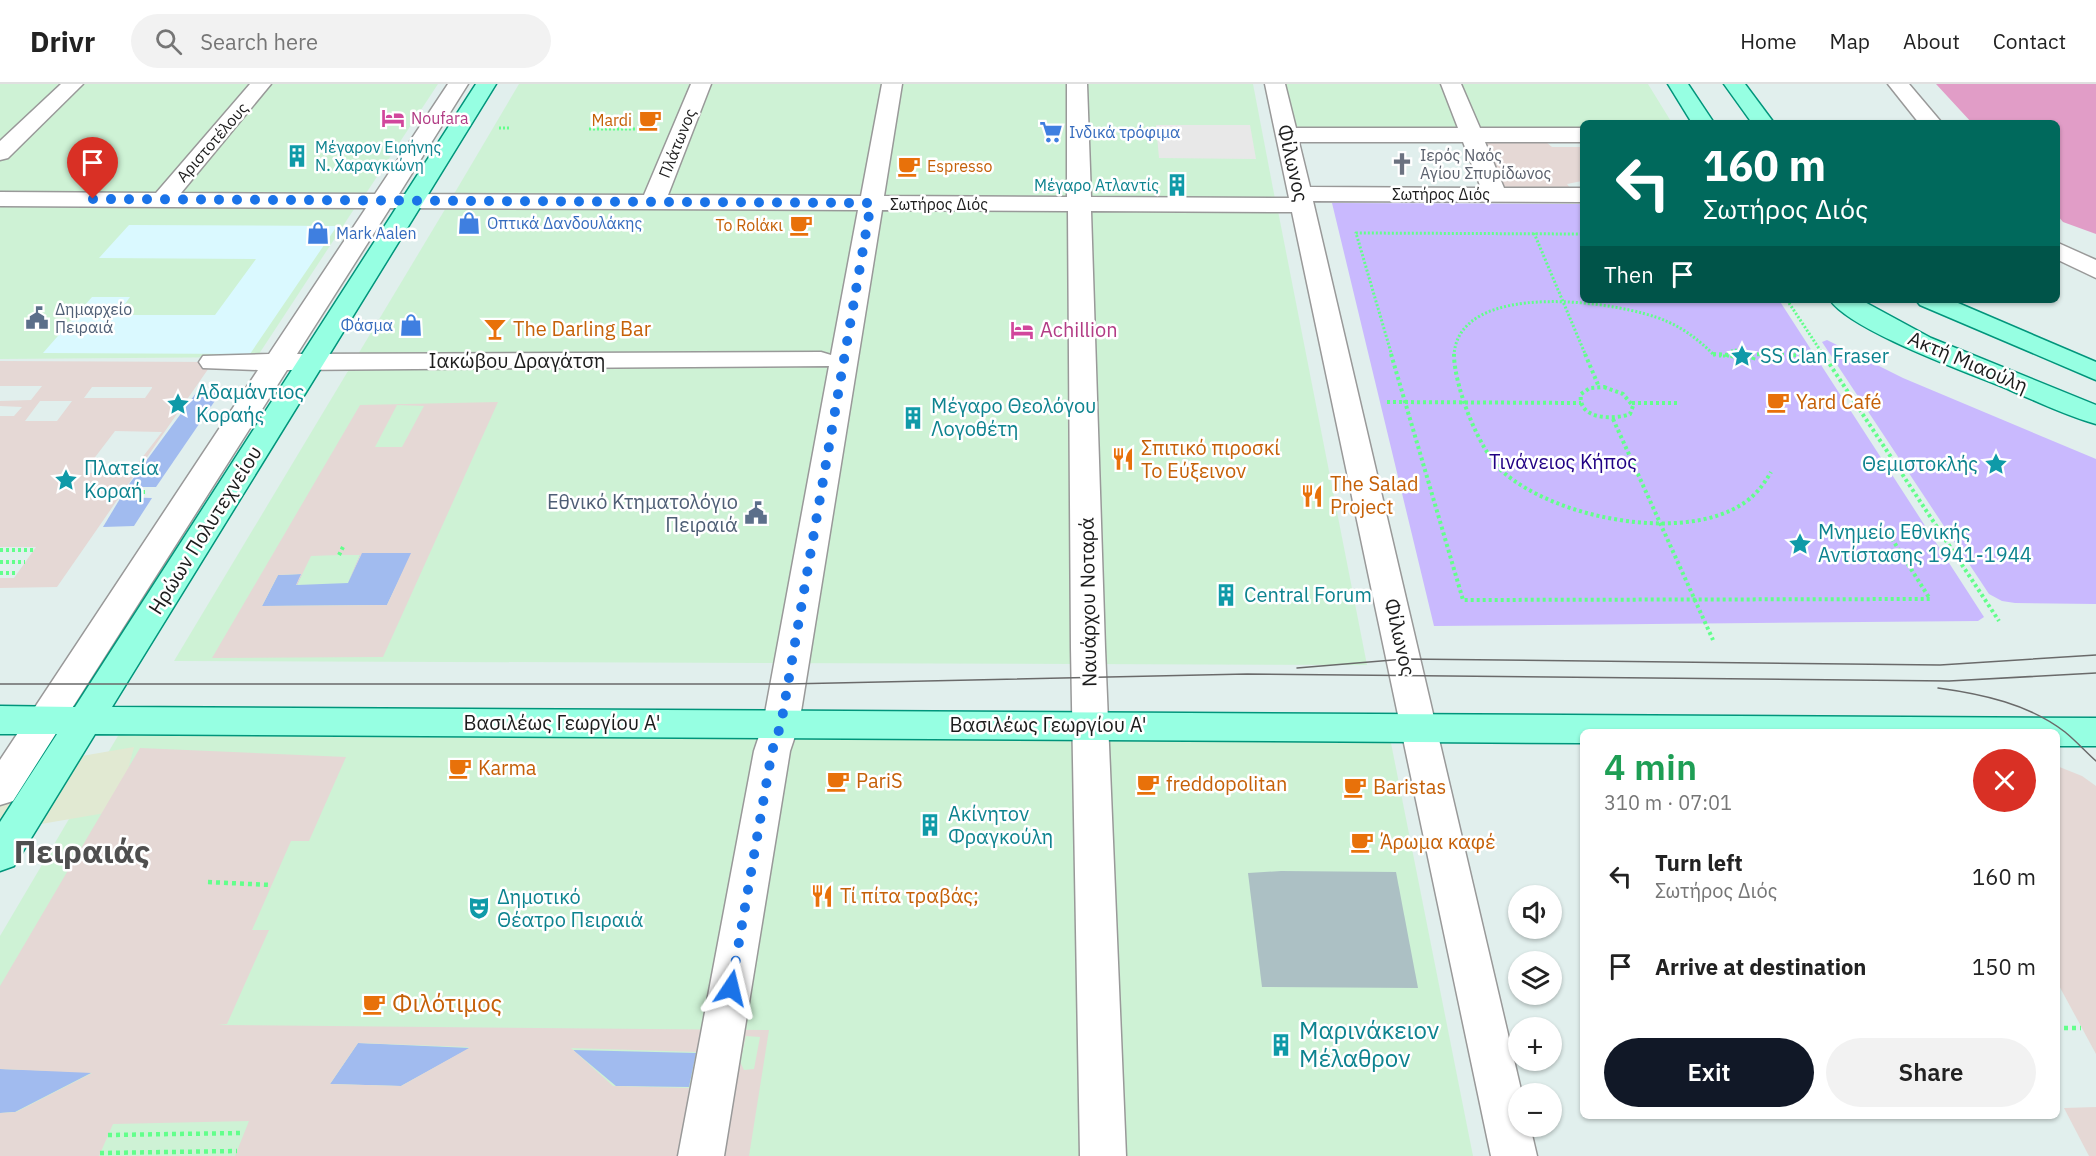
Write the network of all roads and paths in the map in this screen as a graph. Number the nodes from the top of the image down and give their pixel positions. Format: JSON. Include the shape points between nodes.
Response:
{"nodes":[{"id":1,"x":73,"y":84,"type":"edge"},
{"id":2,"x":261,"y":84,"type":"edge"},
{"id":3,"x":458,"y":84,"type":"edge"},
{"id":4,"x":486,"y":84,"type":"edge"},
{"id":5,"x":701,"y":84,"type":"edge"},
{"id":6,"x":892,"y":84,"type":"edge"},
{"id":7,"x":1077,"y":84,"type":"edge"},
{"id":8,"x":1275,"y":84,"type":"edge"},
{"id":9,"x":1451,"y":84,"type":"edge"},
{"id":10,"x":1678,"y":84,"type":"edge"},
{"id":11,"x":1734,"y":84,"type":"edge"},
{"id":12,"x":1898,"y":84,"type":"edge"},
{"id":13,"x":1701,"y":120,"type":"edge"},
{"id":14,"x":1761,"y":120,"type":"edge"},
{"id":15,"x":1928,"y":120,"type":"edge"},
{"id":16,"x":589,"y":129,"type":"dead end"},
{"id":17,"x":683,"y":129,"type":"junction"},
{"id":18,"x":1286,"y":135,"type":"junction"},
{"id":19,"x":1472,"y":135,"type":"junction"},
{"id":20,"x":1580,"y":135,"type":"edge"},
{"id":21,"x":0,"y":153,"type":"edge"},
{"id":22,"x":1506,"y":194,"type":"junction"},
{"id":23,"x":1580,"y":195,"type":"edge"},
{"id":24,"x":0,"y":199,"type":"edge"},
{"id":25,"x":162,"y":200,"type":"junction"},
{"id":26,"x":1301,"y":200,"type":"junction"},
{"id":27,"x":382,"y":201,"type":"junction"},
{"id":28,"x":412,"y":201,"type":"junction"},
{"id":29,"x":653,"y":202,"type":"junction"},
{"id":30,"x":871,"y":203,"type":"junction"},
{"id":31,"x":1080,"y":204,"type":"junction"},
{"id":32,"x":1534,"y":234,"type":"junction"},
{"id":33,"x":1580,"y":234,"type":"edge"},
{"id":34,"x":2060,"y":251,"type":"edge"},
{"id":35,"x":2096,"y":270,"type":"edge"},
{"id":36,"x":1561,"y":301,"type":"junction"},
{"id":37,"x":1580,"y":302,"type":"edge"},
{"id":38,"x":1601,"y":303,"type":"edge"},
{"id":39,"x":1788,"y":303,"type":"dead end"},
{"id":40,"x":1848,"y":303,"type":"edge"},
{"id":41,"x":1935,"y":303,"type":"edge"},
{"id":42,"x":1731,"y":356,"type":"junction"},
{"id":43,"x":1754,"y":356,"type":"junction"},
{"id":44,"x":1823,"y":356,"type":"junction"},
{"id":45,"x":820,"y":360,"type":"dead end"},
{"id":46,"x":279,"y":361,"type":"junction"},
{"id":47,"x":312,"y":361,"type":"junction"},
{"id":48,"x":213,"y":362,"type":"dead end"},
{"id":49,"x":2096,"y":372,"type":"edge"},
{"id":50,"x":1599,"y":387,"type":"junction"},
{"id":51,"x":1404,"y":402,"type":"junction"},
{"id":52,"x":1466,"y":403,"type":"junction"},
{"id":53,"x":1581,"y":403,"type":"junction"},
{"id":54,"x":1632,"y":403,"type":"junction"},
{"id":55,"x":1677,"y":403,"type":"dead end"},
{"id":56,"x":2096,"y":415,"type":"edge"},
{"id":57,"x":1614,"y":419,"type":"junction"},
{"id":58,"x":1771,"y":472,"type":"dead end"},
{"id":59,"x":1659,"y":522,"type":"junction"},
{"id":60,"x":1887,"y":531,"type":"dead end"},
{"id":61,"x":343,"y":547,"type":"dead end"},
{"id":62,"x":0,"y":550,"type":"edge"},
{"id":63,"x":33,"y":550,"type":"dead end"},
{"id":64,"x":339,"y":555,"type":"dead end"},
{"id":65,"x":0,"y":562,"type":"edge"},
{"id":66,"x":25,"y":562,"type":"dead end"},
{"id":67,"x":0,"y":573,"type":"edge"},
{"id":68,"x":17,"y":573,"type":"dead end"},
{"id":69,"x":1695,"y":600,"type":"junction"},
{"id":70,"x":1999,"y":621,"type":"dead end"},
{"id":71,"x":1713,"y":640,"type":"dead end"},
{"id":72,"x":0,"y":720,"type":"edge"},
{"id":73,"x":46,"y":720,"type":"junction"},
{"id":74,"x":85,"y":720,"type":"junction"},
{"id":75,"x":781,"y":724,"type":"junction"},
{"id":76,"x":1090,"y":726,"type":"junction"},
{"id":77,"x":1420,"y":727,"type":"junction"},
{"id":78,"x":1690,"y":729,"type":"edge"},
{"id":79,"x":2060,"y":732,"type":"edge"},
{"id":80,"x":2096,"y":732,"type":"edge"},
{"id":81,"x":0,"y":790,"type":"edge"},
{"id":82,"x":0,"y":855,"type":"edge"},
{"id":83,"x":208,"y":882,"type":"dead end"},
{"id":84,"x":271,"y":885,"type":"dead end"},
{"id":85,"x":2060,"y":1028,"type":"edge"},
{"id":86,"x":2081,"y":1028,"type":"dead end"},
{"id":87,"x":243,"y":1133,"type":"dead end"},
{"id":88,"x":108,"y":1135,"type":"dead end"},
{"id":89,"x":237,"y":1151,"type":"dead end"},
{"id":90,"x":100,"y":1153,"type":"dead end"},
{"id":91,"x":701,"y":1156,"type":"edge"},
{"id":92,"x":1103,"y":1156,"type":"edge"},
{"id":93,"x":1514,"y":1156,"type":"edge"}],
"edges":[{"from":1,"to":21,"type":"street"},
{"from":2,"to":25,"type":"street","name":"Αριστοτέλους"},
{"from":3,"to":27,"type":"street","name":"Ηρώων Πολυτεχνείου"},
{"from":4,"to":28,"type":"main road","name":"Ηρώων Πολυτεχνείου"},
{"from":5,"to":17,"type":"street","name":"Πλάτωνος"},
{"from":6,"to":30,"type":"street"},
{"from":7,"to":31,"type":"street","name":"Ναυάρχου Νοταρά"},
{"from":8,"to":18,"type":"street","name":"Φίλωνος"},
{"from":9,"to":19,"type":"street"},
{"from":10,"to":13,"type":"main road"},
{"from":11,"to":14,"type":"main road"},
{"from":12,"to":15,"type":"street"},
{"from":16,"to":17,"type":"path"},
{"from":17,"to":29,"type":"street","name":"Πλάτωνος"},
{"from":18,"to":19,"type":"street"},
{"from":18,"to":26,"type":"street","name":"Φίλωνος"},
{"from":19,"to":20,"type":"street"},
{"from":19,"to":22,"type":"street"},
{"from":22,"to":23,"type":"street","name":"Σωτήρος Διός"},
{"from":22,"to":26,"type":"street","name":"Σωτήρος Διός"},
{"from":22,"to":32,"type":"path"},
{"from":24,"to":25,"type":"street","name":"Σωτήρος Διός"},
{"from":25,"to":27,"type":"street","name":"Σωτήρος Διός"},
{"from":26,"to":31,"type":"street","name":"Σωτήρος Διός"},
{"from":26,"to":77,"type":"street","name":"Φίλωνος"},
{"from":27,"to":28,"type":"street","name":"Σωτήρος Διός"},
{"from":27,"to":46,"type":"street","name":"Ηρώων Πολυτεχνείου"},
{"from":28,"to":29,"type":"street","name":"Σωτήρος Διός"},
{"from":28,"to":47,"type":"main road","name":"Ηρώων Πολυτεχνείου"},
{"from":29,"to":30,"type":"street","name":"Σωτήρος Διός"},
{"from":30,"to":31,"type":"street","name":"Σωτήρος Διός"},
{"from":30,"to":75,"type":"street"},
{"from":31,"to":76,"type":"street","name":"Ναυάρχου Νοταρά"},
{"from":32,"to":33,"type":"path"},
{"from":32,"to":36,"type":"path"},
{"from":32,"to":51,"type":"path","via":[[1356,233]]},
{"from":34,"to":35,"type":"street"},
{"from":36,"to":37,"type":"path"},
{"from":36,"to":50,"type":"path"},
{"from":36,"to":52,"type":"path","via":[[1503,308],[1474,321],[1464,331],[1456,340],[1455,351]]},
{"from":38,"to":42,"type":"path","via":[[1645,314],[1683,330],[1715,356]]},
{"from":39,"to":44,"type":"path"},
{"from":40,"to":56,"type":"main road","name":"Ακτή Μιαούλη","via":[[1922,344]]},
{"from":41,"to":49,"type":"main road","name":"Ακτή Μιαούλη"},
{"from":42,"to":43,"type":"path","via":[[1744,362]]},
{"from":42,"to":43,"type":"path","via":[[1731,351],[1738,349]]},
{"from":43,"to":44,"type":"path"},
{"from":44,"to":70,"type":"path"},
{"from":45,"to":47,"type":"street","name":"Ιακώβου Δραγάτση"},
{"from":46,"to":47,"type":"street","name":"Ιακώβου Δραγάτση"},
{"from":46,"to":48,"type":"street","name":"Ιακώβου Δραγάτση"},
{"from":46,"to":73,"type":"street","name":"Ηρώων Πολυτεχνείου"},
{"from":47,"to":74,"type":"main road","name":"Ηρώων Πολυτεχνείου"},
{"from":50,"to":53,"type":"path","via":[[1583,392]]},
{"from":50,"to":54,"type":"path","via":[[1619,392]]},
{"from":51,"to":52,"type":"path"},
{"from":51,"to":69,"type":"path","via":[[1462,600]]},
{"from":52,"to":53,"type":"path"},
{"from":52,"to":59,"type":"path","via":[[1491,458],[1517,483],[1583,513]]},
{"from":53,"to":57,"type":"path","via":[[1593,414]]},
{"from":54,"to":55,"type":"path"},
{"from":54,"to":57,"type":"path","via":[[1630,414]]},
{"from":57,"to":59,"type":"path"},
{"from":58,"to":59,"type":"path","via":[[1756,495],[1725,514],[1704,520]]},
{"from":59,"to":69,"type":"path"},
{"from":60,"to":69,"type":"path","via":[[1930,599]]},
{"from":61,"to":64,"type":"path"},
{"from":62,"to":63,"type":"path"},
{"from":65,"to":66,"type":"path"},
{"from":67,"to":68,"type":"path"},
{"from":69,"to":71,"type":"path"},
{"from":72,"to":73,"type":"main road","name":"Βασιλέως Γεωργίου Α'"},
{"from":73,"to":74,"type":"main road","name":"Βασιλέως Γεωργίου Α'"},
{"from":73,"to":81,"type":"street","name":"Ηρώων Πολυτεχνείου"},
{"from":74,"to":75,"type":"main road","name":"Βασιλέως Γεωργίου Α'"},
{"from":74,"to":82,"type":"main road","name":"Ηρώων Πολυτεχνείου"},
{"from":75,"to":76,"type":"main road","name":"Βασιλέως Γεωργίου Α'"},
{"from":75,"to":91,"type":"street","via":[[772,751]]},
{"from":76,"to":77,"type":"main road","name":"Βασιλέως Γεωργίου Α'"},
{"from":76,"to":92,"type":"street","name":"Ναυάρχου Νοταρά"},
{"from":77,"to":78,"type":"main road","name":"Βασιλέως Γεωργίου Α'"},
{"from":77,"to":93,"type":"street","name":"Φίλωνος"},
{"from":79,"to":80,"type":"main road","name":"Βασιλέως Γεωργίου Α'"},
{"from":83,"to":84,"type":"path"},
{"from":85,"to":86,"type":"path"},
{"from":87,"to":88,"type":"path"},
{"from":89,"to":90,"type":"path"}]}
